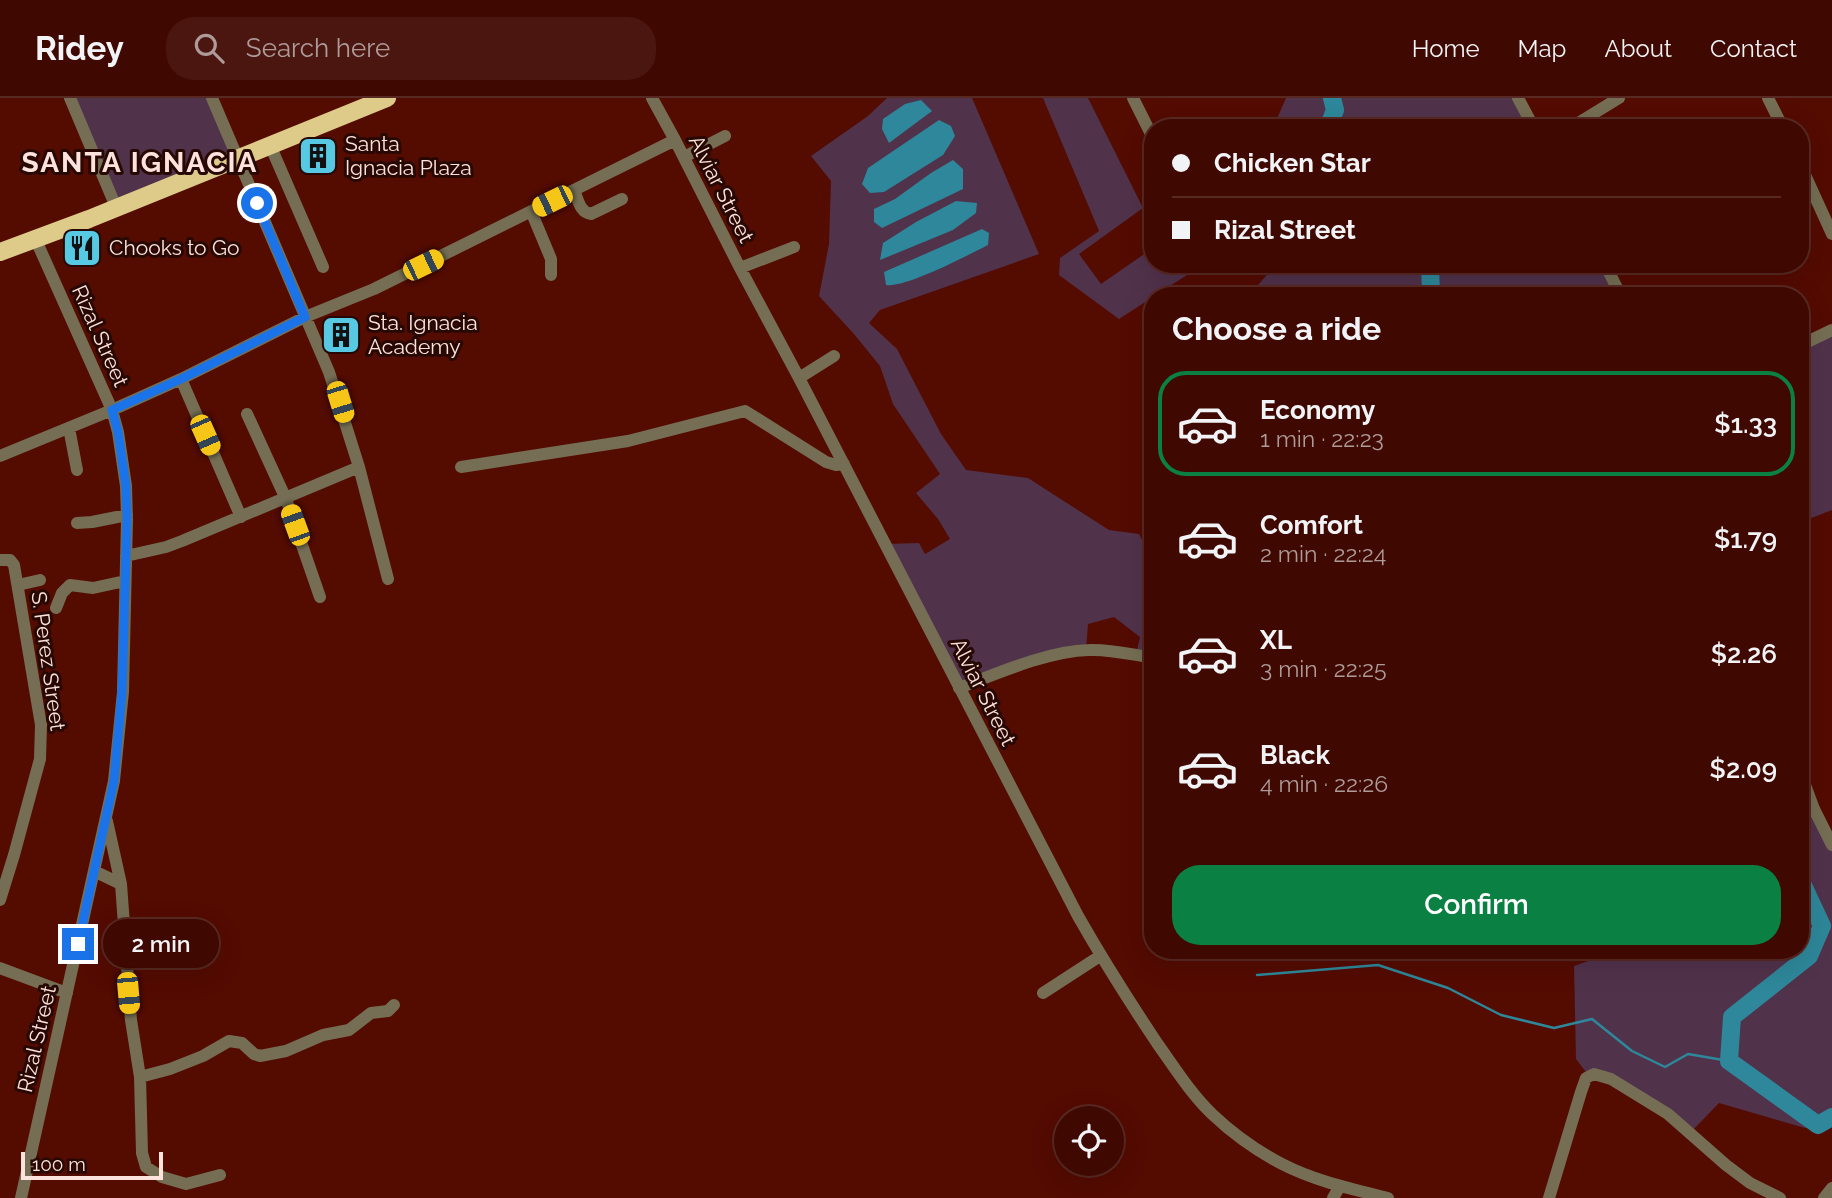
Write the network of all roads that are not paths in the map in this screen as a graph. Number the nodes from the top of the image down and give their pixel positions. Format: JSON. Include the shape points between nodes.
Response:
{"nodes":[{"id":1,"x":70,"y":98,"type":"edge"},
{"id":2,"x":212,"y":98,"type":"edge"},
{"id":3,"x":387,"y":98,"type":"edge"},
{"id":4,"x":652,"y":98,"type":"edge"},
{"id":5,"x":1133,"y":98,"type":"edge"},
{"id":6,"x":1518,"y":98,"type":"edge"},
{"id":7,"x":1619,"y":98,"type":"edge"},
{"id":8,"x":1768,"y":98,"type":"edge"},
{"id":9,"x":1529,"y":119,"type":"edge"},
{"id":10,"x":1585,"y":119,"type":"edge"},
{"id":11,"x":1778,"y":119,"type":"edge"},
{"id":12,"x":1144,"y":120,"type":"edge"},
{"id":13,"x":725,"y":136,"type":"dead end"},
{"id":14,"x":675,"y":140,"type":"junction"},
{"id":15,"x":270,"y":145,"type":"junction"},
{"id":16,"x":238,"y":158,"type":"junction"},
{"id":17,"x":684,"y":158,"type":"junction"},
{"id":18,"x":1809,"y":184,"type":"edge"},
{"id":19,"x":574,"y":190,"type":"junction"},
{"id":20,"x":622,"y":199,"type":"dead end"},
{"id":21,"x":116,"y":207,"type":"junction"},
{"id":22,"x":531,"y":211,"type":"junction"},
{"id":23,"x":1832,"y":234,"type":"edge"},
{"id":24,"x":35,"y":238,"type":"junction"},
{"id":25,"x":794,"y":247,"type":"dead end"},
{"id":26,"x":0,"y":252,"type":"edge"},
{"id":27,"x":323,"y":267,"type":"dead end"},
{"id":28,"x":740,"y":268,"type":"junction"},
{"id":29,"x":551,"y":275,"type":"dead end"},
{"id":30,"x":305,"y":317,"type":"junction"},
{"id":31,"x":1832,"y":330,"type":"edge"},
{"id":32,"x":1809,"y":341,"type":"edge"},
{"id":33,"x":834,"y":356,"type":"dead end"},
{"id":34,"x":799,"y":378,"type":"junction"},
{"id":35,"x":181,"y":379,"type":"junction"},
{"id":36,"x":112,"y":410,"type":"junction"},
{"id":37,"x":247,"y":414,"type":"dead end"},
{"id":38,"x":69,"y":428,"type":"junction"},
{"id":39,"x":0,"y":456,"type":"edge"},
{"id":40,"x":844,"y":464,"type":"junction"},
{"id":41,"x":359,"y":467,"type":"junction"},
{"id":42,"x":461,"y":467,"type":"dead end"},
{"id":43,"x":77,"y":470,"type":"dead end"},
{"id":44,"x":286,"y":499,"type":"junction"},
{"id":45,"x":127,"y":515,"type":"junction"},
{"id":46,"x":241,"y":517,"type":"junction"},
{"id":47,"x":77,"y":523,"type":"dead end"},
{"id":48,"x":126,"y":556,"type":"junction"},
{"id":49,"x":0,"y":560,"type":"edge"},
{"id":50,"x":388,"y":579,"type":"dead end"},
{"id":51,"x":40,"y":580,"type":"dead end"},
{"id":52,"x":125,"y":581,"type":"junction"},
{"id":53,"x":18,"y":585,"type":"junction"},
{"id":54,"x":320,"y":597,"type":"dead end"},
{"id":55,"x":56,"y":608,"type":"dead end"},
{"id":56,"x":1144,"y":656,"type":"edge"},
{"id":57,"x":959,"y":688,"type":"junction"},
{"id":58,"x":1809,"y":796,"type":"edge"},
{"id":59,"x":106,"y":817,"type":"junction"},
{"id":60,"x":1832,"y":845,"type":"edge"},
{"id":61,"x":94,"y":871,"type":"junction"},
{"id":62,"x":121,"y":884,"type":"junction"},
{"id":63,"x":0,"y":900,"type":"edge"},
{"id":64,"x":1100,"y":956,"type":"junction"},
{"id":65,"x":0,"y":968,"type":"edge"},
{"id":66,"x":67,"y":993,"type":"junction"},
{"id":67,"x":1043,"y":993,"type":"dead end"},
{"id":68,"x":394,"y":1005,"type":"dead end"},
{"id":69,"x":140,"y":1076,"type":"junction"},
{"id":70,"x":220,"y":1175,"type":"dead end"},
{"id":71,"x":1340,"y":1186,"type":"junction"},
{"id":72,"x":1832,"y":1188,"type":"edge"},
{"id":73,"x":20,"y":1198,"type":"edge"},
{"id":74,"x":1333,"y":1198,"type":"edge"},
{"id":75,"x":1388,"y":1198,"type":"edge"},
{"id":76,"x":1549,"y":1198,"type":"edge"},
{"id":77,"x":1780,"y":1198,"type":"edge"},
{"id":78,"x":1824,"y":1198,"type":"edge"}],
"edges":[{"from":1,"to":21,"type":"street"},
{"from":2,"to":16,"type":"street"},
{"from":3,"to":15,"type":"highway"},
{"from":4,"to":14,"type":"street","name":"Alviar Street"},
{"from":5,"to":12,"type":"street"},
{"from":6,"to":9,"type":"street"},
{"from":7,"to":10,"type":"street"},
{"from":8,"to":11,"type":"street"},
{"from":13,"to":17,"type":"street"},
{"from":14,"to":17,"type":"street","name":"Alviar Street"},
{"from":14,"to":19,"type":"street"},
{"from":15,"to":16,"type":"highway"},
{"from":15,"to":27,"type":"street"},
{"from":16,"to":21,"type":"highway"},
{"from":16,"to":30,"type":"street"},
{"from":17,"to":28,"type":"street","name":"Alviar Street"},
{"from":18,"to":23,"type":"street"},
{"from":19,"to":20,"type":"street","via":[[587,214]]},
{"from":19,"to":22,"type":"street"},
{"from":21,"to":24,"type":"highway"},
{"from":22,"to":29,"type":"street","via":[[551,259]]},
{"from":22,"to":30,"type":"street","via":[[374,289]]},
{"from":24,"to":26,"type":"highway"},
{"from":24,"to":36,"type":"street","name":"Rizal Street"},
{"from":25,"to":28,"type":"street"},
{"from":28,"to":34,"type":"street","name":"Alviar Street"},
{"from":30,"to":35,"type":"street"},
{"from":30,"to":41,"type":"street","via":[[329,372]]},
{"from":31,"to":32,"type":"street"},
{"from":33,"to":34,"type":"street"},
{"from":34,"to":40,"type":"street","name":"Alviar Street"},
{"from":35,"to":36,"type":"street"},
{"from":35,"to":46,"type":"street"},
{"from":36,"to":38,"type":"street"},
{"from":36,"to":45,"type":"street","name":"Rizal Street"},
{"from":37,"to":44,"type":"street"},
{"from":38,"to":39,"type":"street"},
{"from":38,"to":43,"type":"street"},
{"from":40,"to":42,"type":"street","via":[[827,462],[745,411],[628,441]]},
{"from":40,"to":57,"type":"street","name":"Alviar Street"},
{"from":41,"to":44,"type":"street"},
{"from":41,"to":50,"type":"street"},
{"from":44,"to":46,"type":"street"},
{"from":44,"to":54,"type":"street"},
{"from":45,"to":47,"type":"street"},
{"from":45,"to":48,"type":"street","name":"Rizal Street"},
{"from":46,"to":48,"type":"street","via":[[174,544]]},
{"from":48,"to":52,"type":"street","name":"Rizal Street"},
{"from":49,"to":53,"type":"street","name":"S. Perez Street","via":[[14,565]]},
{"from":51,"to":53,"type":"street"},
{"from":52,"to":55,"type":"street","via":[[93,588],[70,585]]},
{"from":52,"to":59,"type":"street","name":"Rizal Street","via":[[122,692]]},
{"from":53,"to":63,"type":"street","name":"S. Perez Street","via":[[41,725],[40,758]]},
{"from":56,"to":57,"type":"street","via":[[1073,651]]},
{"from":57,"to":64,"type":"street","name":"Alviar Street"},
{"from":58,"to":60,"type":"street"},
{"from":59,"to":61,"type":"street","name":"Rizal Street"},
{"from":59,"to":62,"type":"street"},
{"from":61,"to":62,"type":"street"},
{"from":61,"to":66,"type":"street","name":"Rizal Street"},
{"from":62,"to":69,"type":"street"},
{"from":64,"to":67,"type":"street"},
{"from":64,"to":71,"type":"street","name":"Alviar Street","via":[[1165,1055],[1212,1114],[1283,1164]]},
{"from":65,"to":66,"type":"street"},
{"from":66,"to":73,"type":"street","name":"Rizal Street"},
{"from":68,"to":69,"type":"street","via":[[388,1011],[371,1013],[349,1030],[323,1034],[286,1051],[260,1056],[242,1043],[229,1041],[170,1069]]},
{"from":69,"to":70,"type":"street","via":[[146,1167],[186,1184]]},
{"from":71,"to":74,"type":"street"},
{"from":71,"to":75,"type":"street","name":"Alviar Street"},
{"from":72,"to":78,"type":"street"},
{"from":76,"to":77,"type":"street","via":[[1586,1080],[1599,1074],[1668,1114],[1726,1166]]}]}
